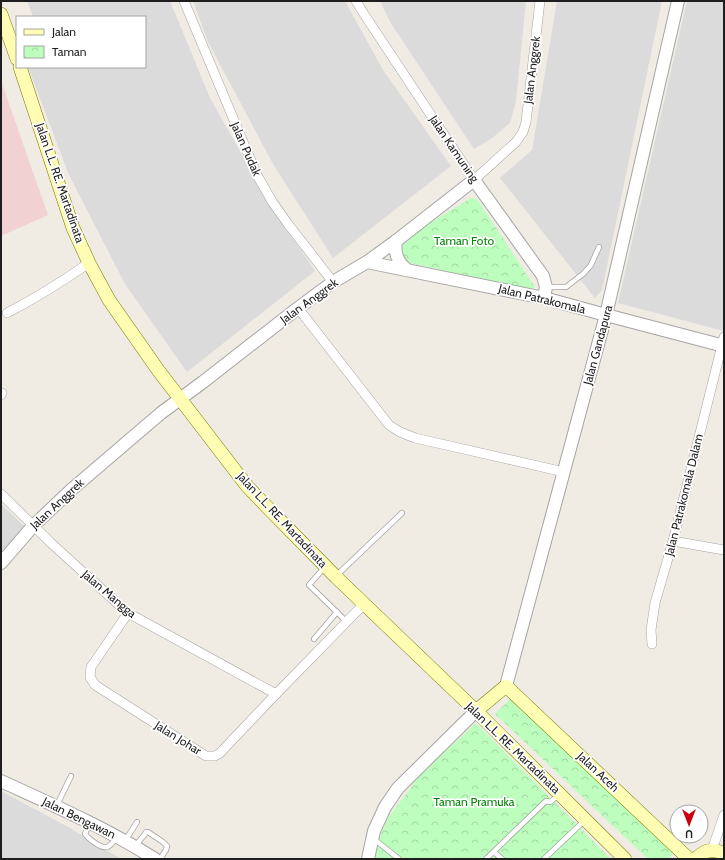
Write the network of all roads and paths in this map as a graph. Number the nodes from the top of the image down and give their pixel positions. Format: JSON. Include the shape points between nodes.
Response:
{"nodes":[{"id":1,"x":184,"y":1,"type":"edge"},
{"id":2,"x":356,"y":1,"type":"edge"},
{"id":3,"x":540,"y":1,"type":"edge"},
{"id":4,"x":678,"y":1,"type":"edge"},
{"id":5,"x":1,"y":14,"type":"edge"},
{"id":6,"x":16,"y":56,"type":"edge"},
{"id":7,"x":20,"y":68,"type":"edge"},
{"id":8,"x":474,"y":180,"type":"junction"},
{"id":9,"x":396,"y":241,"type":"junction"},
{"id":10,"x":598,"y":247,"type":"dead end"},
{"id":11,"x":367,"y":262,"type":"junction"},
{"id":12,"x":89,"y":263,"type":"junction"},
{"id":13,"x":406,"y":269,"type":"junction"},
{"id":14,"x":333,"y":282,"type":"junction"},
{"id":15,"x":545,"y":292,"type":"junction"},
{"id":16,"x":298,"y":308,"type":"junction"},
{"id":17,"x":7,"y":313,"type":"dead end"},
{"id":18,"x":606,"y":315,"type":"junction"},
{"id":19,"x":723,"y":343,"type":"edge"},
{"id":20,"x":180,"y":398,"type":"junction"},
{"id":21,"x":564,"y":472,"type":"junction"},
{"id":22,"x":1,"y":494,"type":"edge"},
{"id":23,"x":402,"y":513,"type":"dead end"},
{"id":24,"x":33,"y":526,"type":"junction"},
{"id":25,"x":673,"y":541,"type":"junction"},
{"id":26,"x":724,"y":550,"type":"edge"},
{"id":27,"x":1,"y":563,"type":"edge"},
{"id":28,"x":326,"y":566,"type":"junction"},
{"id":29,"x":336,"y":577,"type":"junction"},
{"id":30,"x":364,"y":604,"type":"junction"},
{"id":31,"x":128,"y":612,"type":"junction"},
{"id":32,"x":337,"y":612,"type":"junction"},
{"id":33,"x":347,"y":622,"type":"junction"},
{"id":34,"x":314,"y":639,"type":"dead end"},
{"id":35,"x":652,"y":644,"type":"dead end"},
{"id":36,"x":506,"y":686,"type":"junction"},
{"id":37,"x":276,"y":694,"type":"junction"},
{"id":38,"x":476,"y":711,"type":"junction"},
{"id":39,"x":71,"y":776,"type":"dead end"},
{"id":40,"x":1,"y":781,"type":"edge"},
{"id":41,"x":560,"y":794,"type":"junction"},
{"id":42,"x":56,"y":807,"type":"junction"},
{"id":43,"x":724,"y":815,"type":"edge"},
{"id":44,"x":586,"y":820,"type":"junction"},
{"id":45,"x":137,"y":822,"type":"dead end"},
{"id":46,"x":373,"y":838,"type":"junction"},
{"id":47,"x":126,"y":841,"type":"junction"},
{"id":48,"x":718,"y":851,"type":"edge"},
{"id":49,"x":494,"y":852,"type":"junction"},
{"id":50,"x":155,"y":859,"type":"edge"},
{"id":51,"x":160,"y":859,"type":"edge"},
{"id":52,"x":368,"y":859,"type":"edge"},
{"id":53,"x":399,"y":859,"type":"edge"},
{"id":54,"x":486,"y":859,"type":"edge"},
{"id":55,"x":502,"y":859,"type":"edge"},
{"id":56,"x":544,"y":859,"type":"edge"},
{"id":57,"x":625,"y":859,"type":"edge"},
{"id":58,"x":688,"y":859,"type":"edge"},
{"id":59,"x":695,"y":859,"type":"edge"}],
"edges":[{"from":1,"to":14,"type":"street","name":"Jalan Pudak","via":[[257,175],[280,214]]},
{"from":2,"to":8,"type":"street","name":"Jalan Kamuning"},
{"from":3,"to":8,"type":"street","name":"Jalan Anggrek","via":[[523,132],[516,142]]},
{"from":4,"to":18,"type":"street","name":"Jalan Gandapura"},
{"from":5,"to":6,"type":"main road"},
{"from":7,"to":12,"type":"main road","name":"Jalan L.L. RE. Martadinata","via":[[74,228]]},
{"from":8,"to":9,"type":"street","name":"Jalan Anggrek"},
{"from":8,"to":15,"type":"street","name":"Jalan Kamuning","via":[[543,276]]},
{"from":9,"to":11,"type":"street","name":"Jalan Anggrek"},
{"from":9,"to":13,"type":"street","via":[[398,260]]},
{"from":10,"to":15,"type":"lane","via":[[591,265],[583,274],[566,286]]},
{"from":11,"to":13,"type":"street","name":"Jalan Patrakomala"},
{"from":11,"to":14,"type":"street","name":"Jalan Anggrek"},
{"from":12,"to":17,"type":"street"},
{"from":12,"to":20,"type":"main road","name":"Jalan L.L. RE. Martadinata","via":[[113,306]]},
{"from":13,"to":15,"type":"street","name":"Jalan Patrakomala"},
{"from":14,"to":16,"type":"street","name":"Jalan Anggrek"},
{"from":15,"to":18,"type":"street","name":"Jalan Patrakomala"},
{"from":16,"to":20,"type":"street","name":"Jalan Anggrek"},
{"from":16,"to":21,"type":"street","via":[[390,425],[400,432],[415,438]]},
{"from":18,"to":19,"type":"street","name":"Jalan Patrakomala"},
{"from":18,"to":21,"type":"street","name":"Jalan Gandapura"},
{"from":19,"to":25,"type":"street","name":"Jalan Patrakomala Dalam"},
{"from":20,"to":24,"type":"street","name":"Jalan Anggrek","via":[[71,490]]},
{"from":20,"to":28,"type":"main road","name":"Jalan L.L. RE. Martadinata","via":[[248,486]]},
{"from":21,"to":36,"type":"street","name":"Jalan Gandapura"},
{"from":22,"to":24,"type":"street","name":"Jalan Mangga"},
{"from":23,"to":29,"type":"lane"},
{"from":24,"to":27,"type":"street","name":"Jalan Anggrek"},
{"from":24,"to":31,"type":"street","name":"Jalan Mangga"},
{"from":25,"to":26,"type":"street"},
{"from":25,"to":35,"type":"street","name":"Jalan Patrakomala Dalam","via":[[656,603],[651,630]]},
{"from":28,"to":29,"type":"main road","name":"Jalan L.L. RE. Martadinata"},
{"from":28,"to":32,"type":"lane","via":[[309,584]]},
{"from":29,"to":30,"type":"main road","name":"Jalan L.L. RE. Martadinata"},
{"from":30,"to":33,"type":"street","name":"Jalan Johar"},
{"from":30,"to":38,"type":"main road","name":"Jalan L.L. RE. Martadinata"},
{"from":31,"to":37,"type":"street","name":"Jalan Mangga"},
{"from":31,"to":37,"type":"street","name":"Jalan Johar","via":[[91,667],[90,677],[95,685],[206,756],[220,753]]},
{"from":32,"to":33,"type":"lane"},
{"from":32,"to":34,"type":"lane"},
{"from":33,"to":37,"type":"street","name":"Jalan Johar"},
{"from":36,"to":38,"type":"main road"},
{"from":36,"to":58,"type":"main road","name":"Jalan Aceh"},
{"from":38,"to":41,"type":"main road","name":"Jalan L.L. RE. Martadinata"},
{"from":38,"to":46,"type":"street","via":[[398,788],[385,807]]},
{"from":39,"to":42,"type":"lane"},
{"from":40,"to":42,"type":"street","name":"Jalan Bengawan"},
{"from":41,"to":44,"type":"main road","name":"Jalan L.L. RE. Martadinata"},
{"from":41,"to":49,"type":"lane","via":[[550,802],[546,801]]},
{"from":42,"to":47,"type":"street","name":"Jalan Bengawan"},
{"from":43,"to":48,"type":"street"},
{"from":44,"to":56,"type":"lane"},
{"from":44,"to":57,"type":"main road","name":"Jalan L.L. RE. Martadinata"},
{"from":45,"to":47,"type":"lane"},
{"from":46,"to":52,"type":"street"},
{"from":46,"to":53,"type":"lane"},
{"from":47,"to":50,"type":"street","name":"Jalan Bengawan"},
{"from":47,"to":51,"type":"lane","via":[[148,832],[167,846]]},
{"from":48,"to":59,"type":"main road","via":[[706,850]]},
{"from":49,"to":54,"type":"lane"},
{"from":49,"to":55,"type":"lane"}]}
